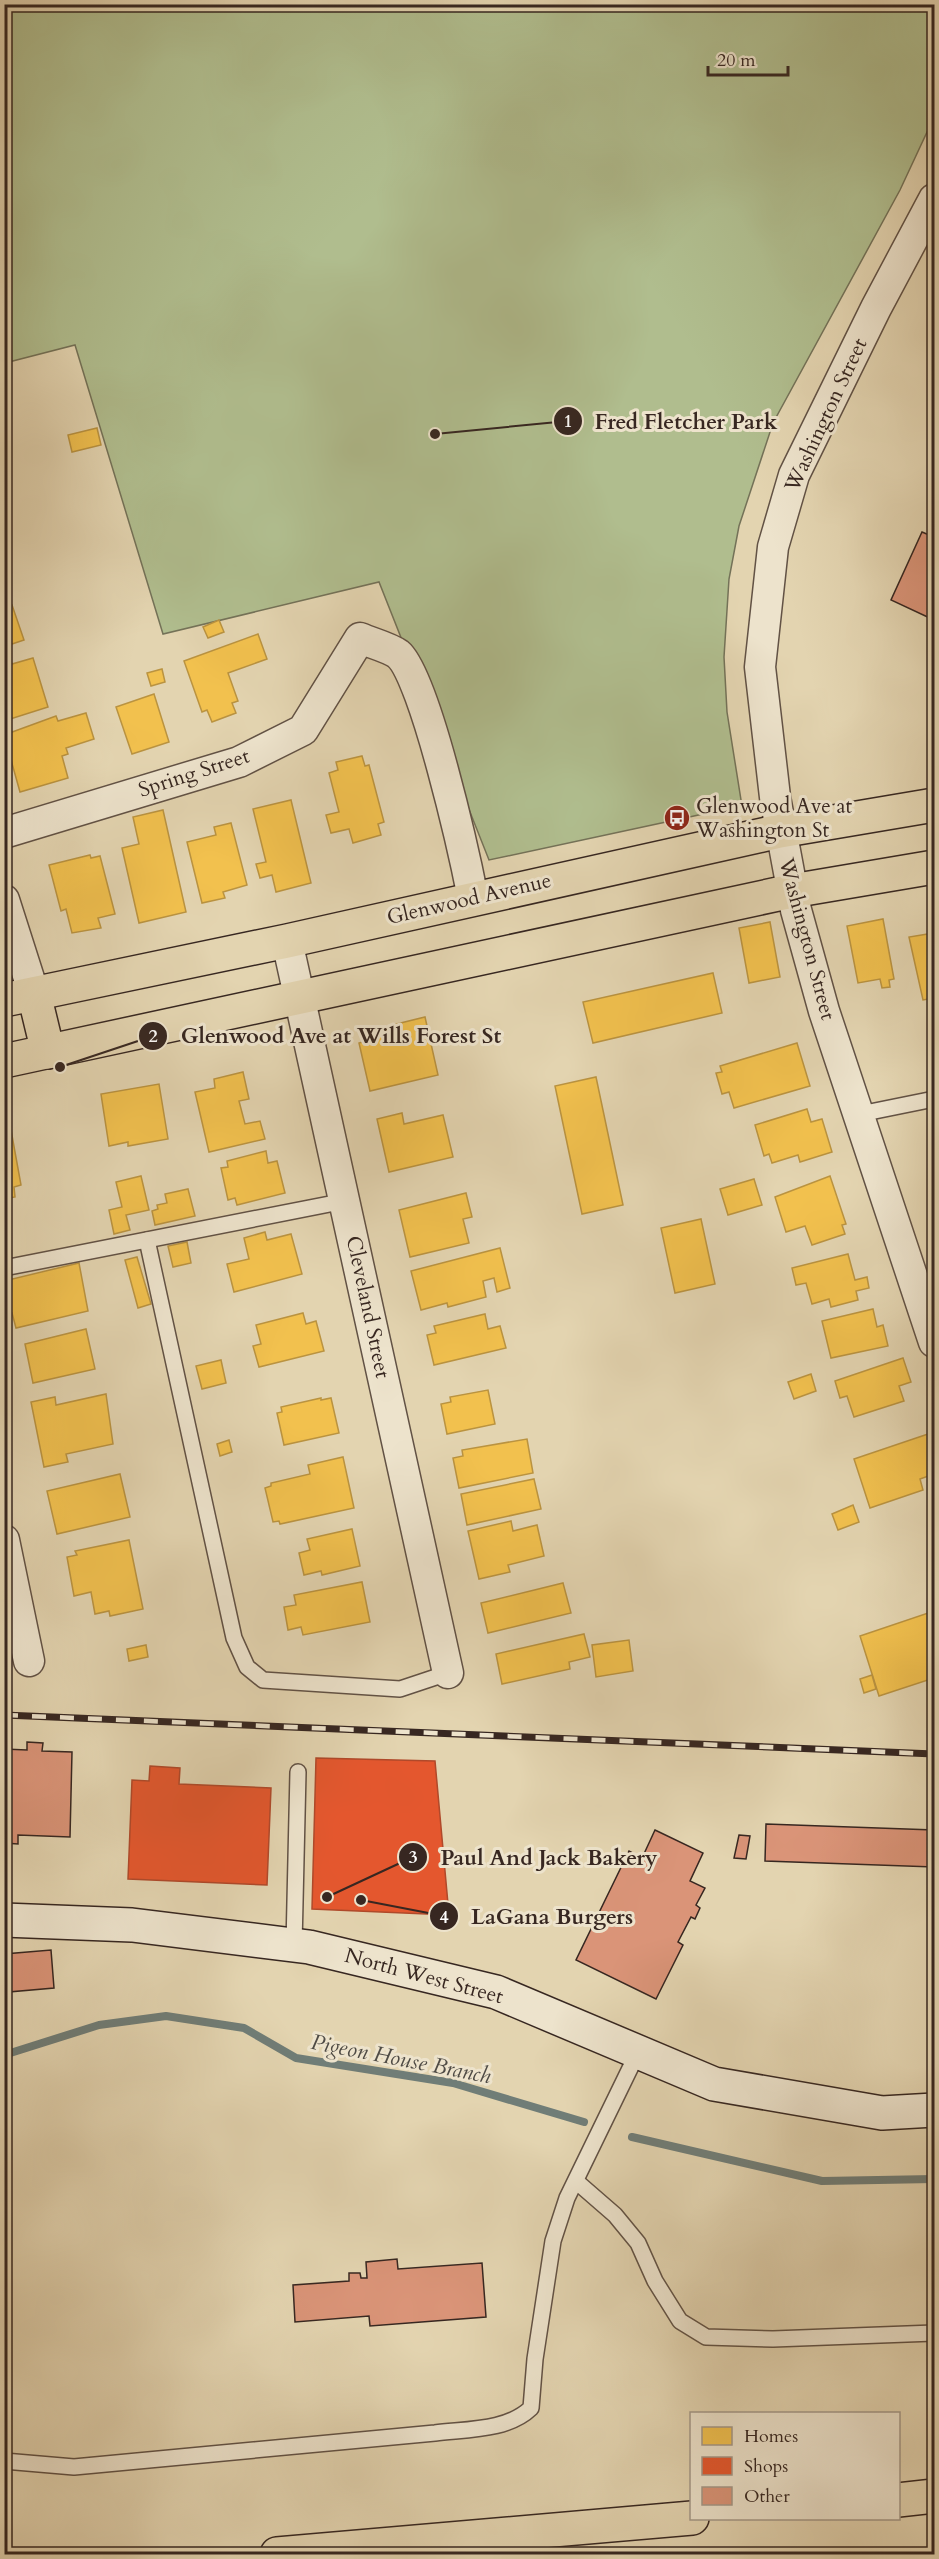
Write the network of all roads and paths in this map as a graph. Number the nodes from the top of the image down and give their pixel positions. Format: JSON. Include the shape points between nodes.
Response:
{"nodes":[{"id":1,"x":934,"y":199,"type":"edge"},
{"id":2,"x":934,"y":805,"type":"edge"},
{"id":3,"x":780,"y":831,"type":"junction"},
{"id":4,"x":4,"y":833,"type":"edge"},
{"id":5,"x":934,"y":867,"type":"edge"},
{"id":6,"x":792,"y":891,"type":"junction"},
{"id":7,"x":473,"y":898,"type":"junction"},
{"id":8,"x":4,"y":900,"type":"edge"},
{"id":9,"x":287,"y":941,"type":"junction"},
{"id":10,"x":19,"y":997,"type":"edge"},
{"id":11,"x":301,"y":998,"type":"junction"},
{"id":12,"x":48,"y":1052,"type":"junction"},
{"id":13,"x":4,"y":1061,"type":"edge"},
{"id":14,"x":934,"y":1099,"type":"edge"},
{"id":15,"x":860,"y":1114,"type":"junction"},
{"id":16,"x":345,"y":1201,"type":"junction"},
{"id":17,"x":147,"y":1240,"type":"junction"},
{"id":18,"x":4,"y":1268,"type":"edge"},
{"id":19,"x":933,"y":1333,"type":"edge"},
{"id":20,"x":4,"y":1540,"type":"edge"},
{"id":21,"x":29,"y":1661,"type":"dead end"},
{"id":22,"x":448,"y":1673,"type":"joint"},
{"id":23,"x":298,"y":1772,"type":"dead end"},
{"id":24,"x":4,"y":1920,"type":"edge"},
{"id":25,"x":294,"y":1945,"type":"junction"},
{"id":26,"x":638,"y":2052,"type":"junction"},
{"id":27,"x":934,"y":2110,"type":"edge"},
{"id":28,"x":577,"y":2182,"type":"junction"},
{"id":29,"x":934,"y":2333,"type":"edge"},
{"id":30,"x":4,"y":2461,"type":"edge"},
{"id":31,"x":934,"y":2496,"type":"edge"},
{"id":32,"x":900,"y":2500,"type":"edge"},
{"id":33,"x":690,"y":2518,"type":"edge"},
{"id":34,"x":278,"y":2554,"type":"edge"}],
"edges":[{"from":1,"to":3,"type":"street","name":"Washington Street","via":[[794,475],[773,547],[760,667]]},
{"from":2,"to":3,"type":"main road","name":"Glenwood Avenue"},
{"from":3,"to":6,"type":"street","name":"Washington Street"},
{"from":3,"to":7,"type":"main road","name":"Glenwood Avenue"},
{"from":4,"to":7,"type":"street","name":"Spring Street","via":[[239,762],[303,730],[360,638],[399,654],[416,686],[440,759]]},
{"from":5,"to":6,"type":"main road"},
{"from":6,"to":11,"type":"main road"},
{"from":6,"to":15,"type":"street","name":"Washington Street","via":[[824,1011]]},
{"from":7,"to":9,"type":"main road","name":"Glenwood Avenue"},
{"from":8,"to":10,"type":"street"},
{"from":9,"to":10,"type":"main road","name":"Glenwood Avenue"},
{"from":9,"to":11,"type":"street","name":"Cleveland Street"},
{"from":10,"to":12,"type":"main road"},
{"from":11,"to":12,"type":"main road"},
{"from":11,"to":16,"type":"street","name":"Cleveland Street"},
{"from":12,"to":13,"type":"main road"},
{"from":14,"to":15,"type":"lane"},
{"from":15,"to":19,"type":"street","name":"Washington Street"},
{"from":16,"to":17,"type":"lane"},
{"from":16,"to":22,"type":"street","name":"Cleveland Street"},
{"from":17,"to":18,"type":"lane"},
{"from":17,"to":22,"type":"lane","via":[[234,1638],[247,1667],[263,1680],[400,1689]]},
{"from":20,"to":21,"type":"street"},
{"from":23,"to":25,"type":"lane"},
{"from":24,"to":25,"type":"street","name":"North West Street","via":[[132,1925]]},
{"from":25,"to":26,"type":"street","name":"North West Street","via":[[495,1992]]},
{"from":26,"to":27,"type":"street","name":"North West Street","via":[[714,2084],[882,2113]]},
{"from":26,"to":28,"type":"lane"},
{"from":28,"to":29,"type":"lane","via":[[615,2215],[638,2243],[655,2281],[681,2321],[706,2337]]},
{"from":28,"to":30,"type":"lane","via":[[567,2198],[553,2241],[531,2408],[520,2419],[458,2430],[74,2468]]},
{"from":31,"to":32,"type":"main road"},
{"from":33,"to":34,"type":"main road"}]}
